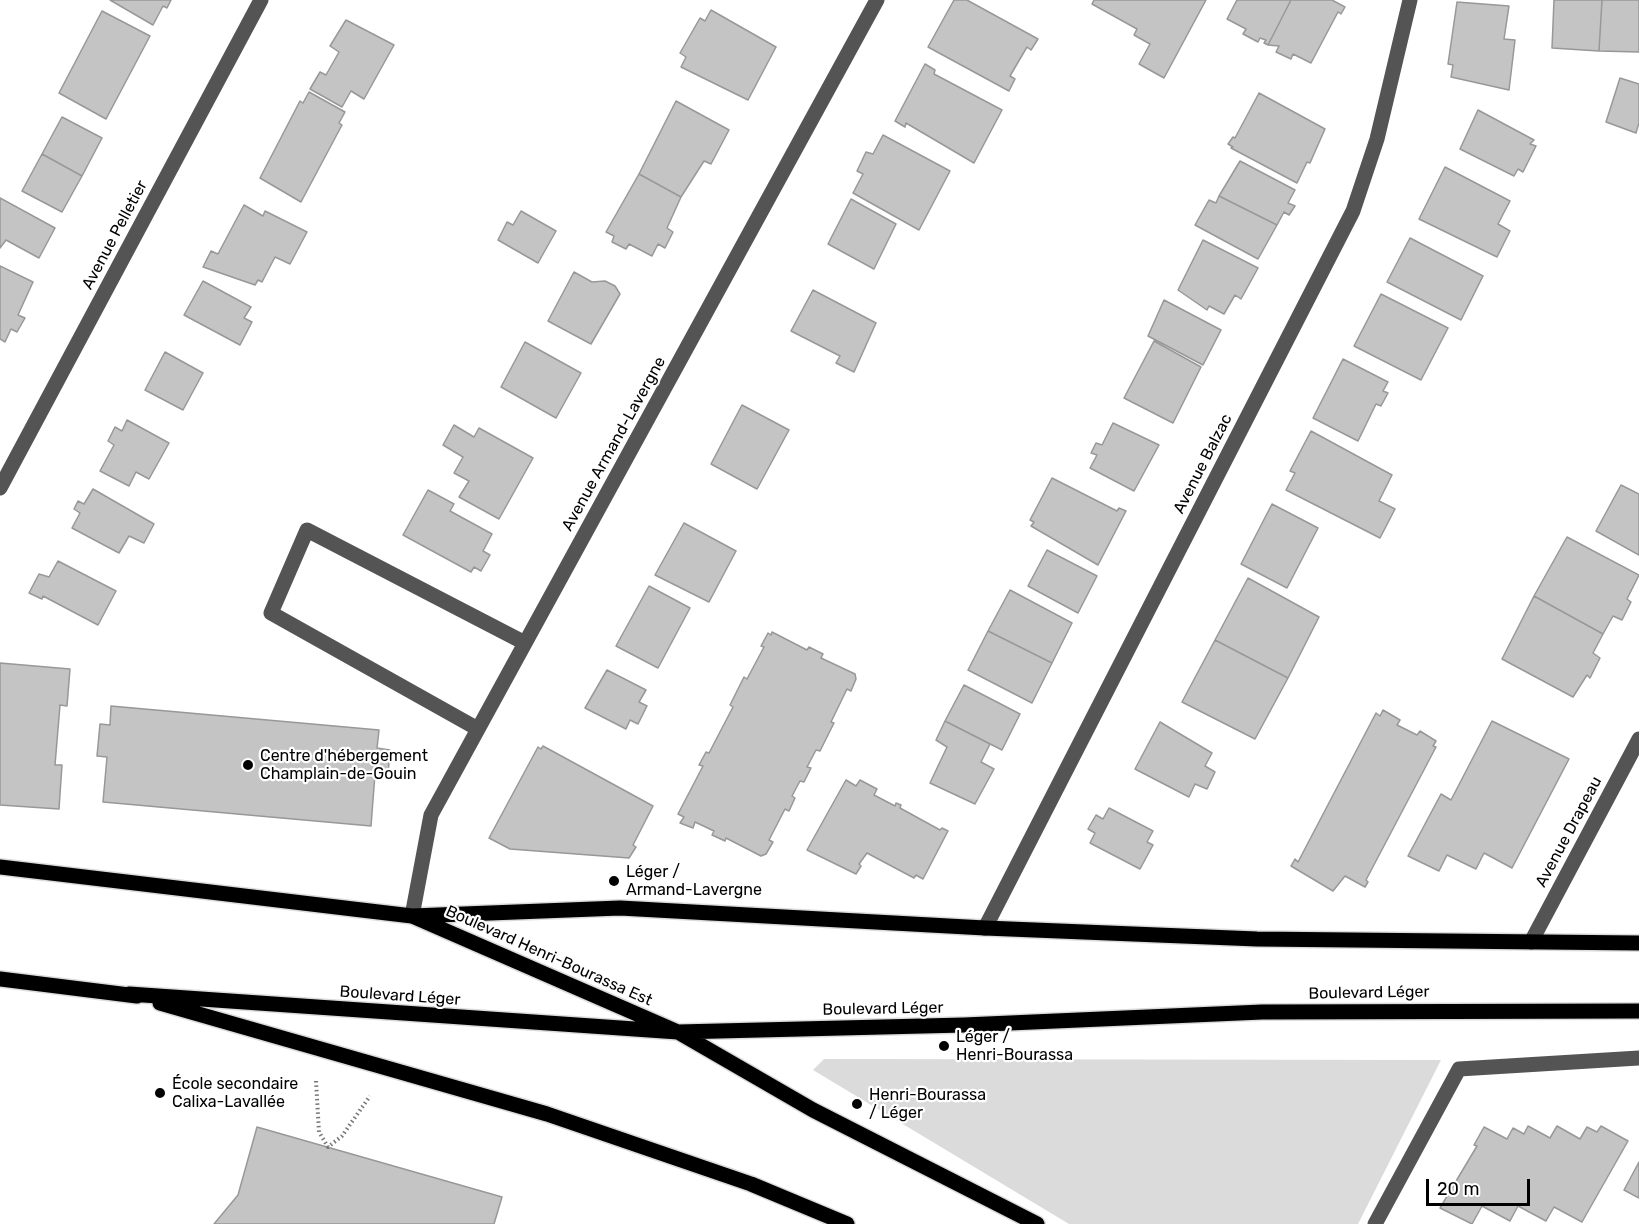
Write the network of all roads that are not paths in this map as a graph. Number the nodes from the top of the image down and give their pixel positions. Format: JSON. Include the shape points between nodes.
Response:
{"nodes":[{"id":1,"x":261,"y":0,"type":"edge"},
{"id":2,"x":877,"y":0,"type":"edge"},
{"id":3,"x":1410,"y":0,"type":"edge"},
{"id":4,"x":0,"y":488,"type":"edge"},
{"id":5,"x":525,"y":643,"type":"junction"},
{"id":6,"x":478,"y":729,"type":"junction"},
{"id":7,"x":1639,"y":739,"type":"edge"},
{"id":8,"x":0,"y":867,"type":"edge"},
{"id":9,"x":412,"y":916,"type":"junction"},
{"id":10,"x":985,"y":928,"type":"junction"},
{"id":11,"x":1531,"y":942,"type":"junction"},
{"id":12,"x":1639,"y":943,"type":"edge"},
{"id":13,"x":0,"y":979,"type":"edge"},
{"id":14,"x":129,"y":994,"type":"junction"},
{"id":15,"x":1639,"y":1011,"type":"edge"},
{"id":16,"x":678,"y":1032,"type":"junction"},
{"id":17,"x":1639,"y":1058,"type":"edge"},
{"id":18,"x":847,"y":1224,"type":"edge"},
{"id":19,"x":1037,"y":1224,"type":"edge"},
{"id":20,"x":1375,"y":1224,"type":"edge"}],
"edges":[{"from":1,"to":4,"type":"street","name":"Avenue Pelletier"},
{"from":2,"to":5,"type":"street","name":"Avenue Armand-Lavergne"},
{"from":3,"to":10,"type":"street","name":"Avenue Balzac","via":[[1374,148],[1353,211]]},
{"from":5,"to":6,"type":"street","name":"Avenue Armand-Lavergne"},
{"from":5,"to":6,"type":"street","via":[[307,530],[271,613]]},
{"from":6,"to":9,"type":"street","name":"Avenue Armand-Lavergne","via":[[431,815]]},
{"from":7,"to":11,"type":"street","name":"Avenue Drapeau"},
{"from":8,"to":9,"type":"main road","name":"Boulevard Henri-Bourassa Est"},
{"from":9,"to":10,"type":"main road","via":[[620,908]]},
{"from":9,"to":16,"type":"main road","name":"Boulevard Henri-Bourassa Est"},
{"from":10,"to":11,"type":"main road","via":[[1257,939]]},
{"from":11,"to":12,"type":"main road"},
{"from":13,"to":14,"type":"main road"},
{"from":14,"to":16,"type":"main road","name":"Boulevard Léger"},
{"from":14,"to":18,"type":"main road","via":[[547,1114],[751,1184]]},
{"from":15,"to":16,"type":"main road","name":"Boulevard Léger","via":[[1262,1012]]},
{"from":16,"to":19,"type":"main road","name":"Boulevard Henri-Bourassa Est","via":[[813,1110]]},
{"from":17,"to":20,"type":"street","via":[[1459,1069]]}]}
